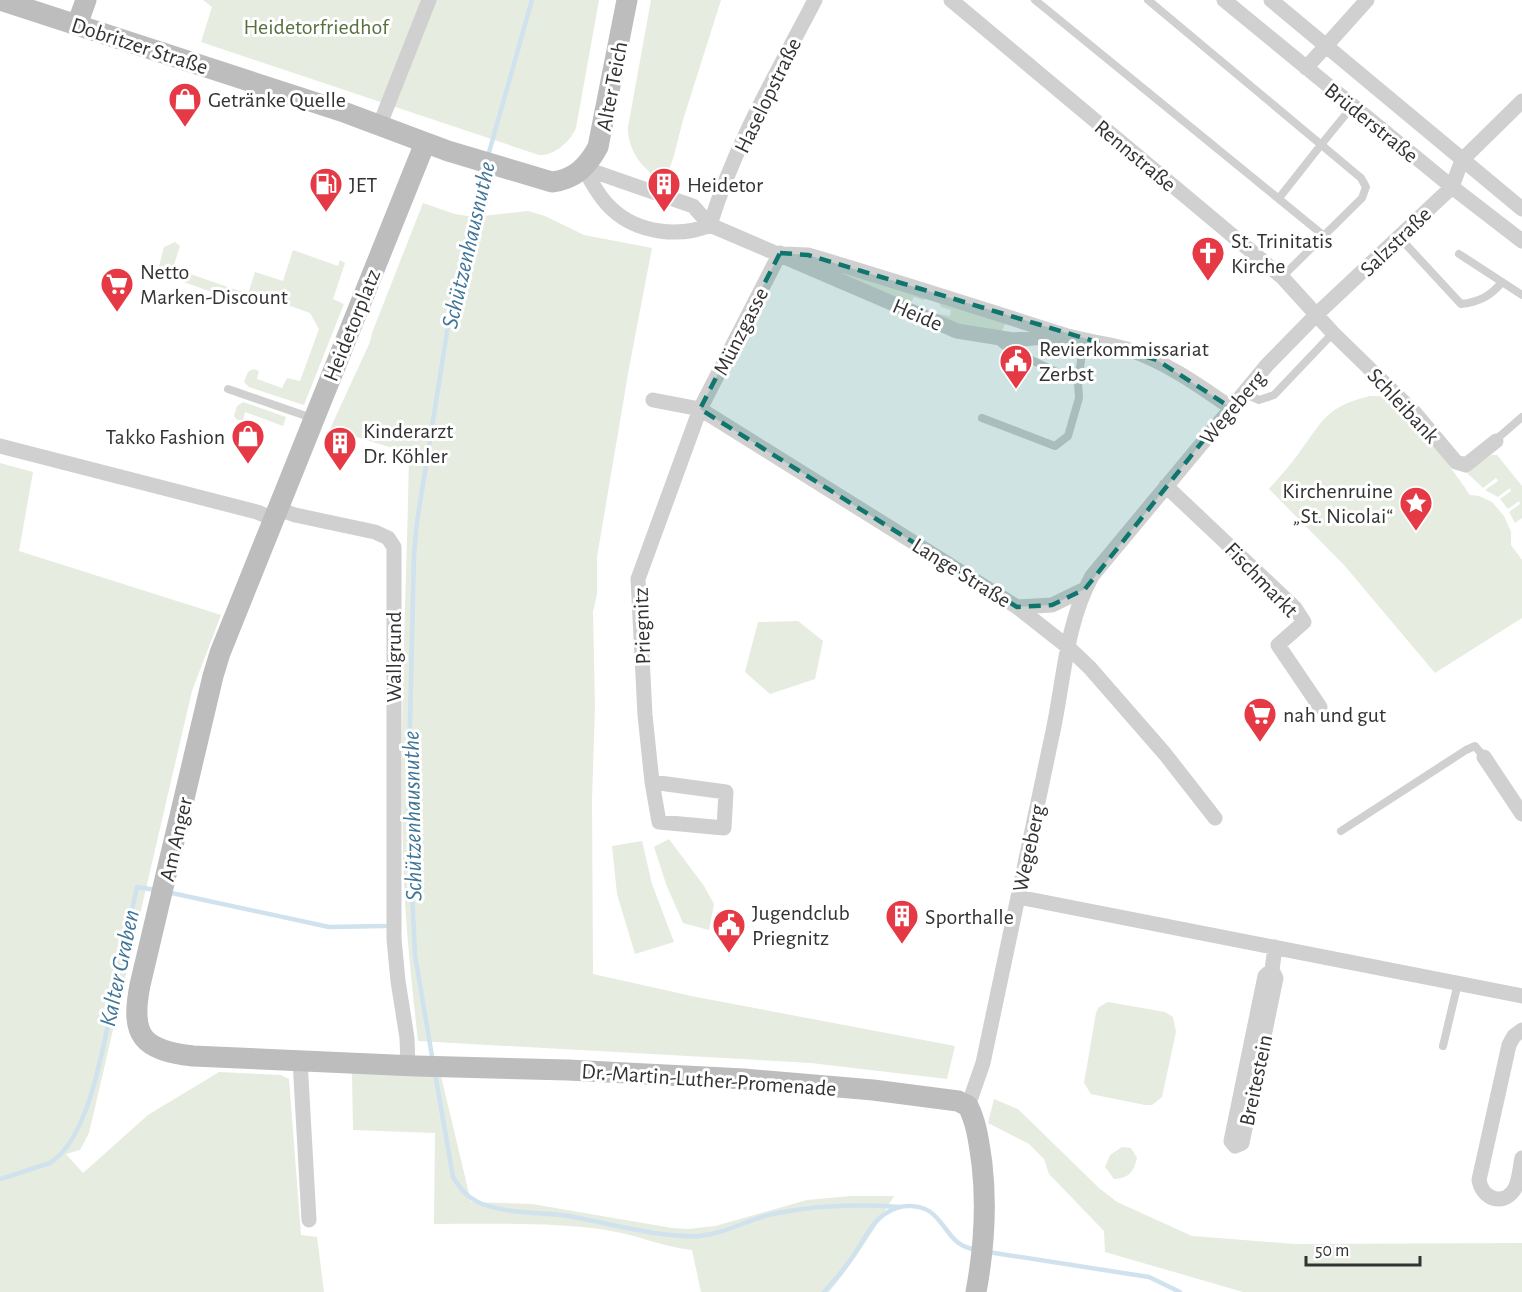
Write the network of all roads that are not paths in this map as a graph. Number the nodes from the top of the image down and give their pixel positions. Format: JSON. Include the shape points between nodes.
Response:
{"nodes":[{"id":1,"x":0,"y":0,"type":"edge"},
{"id":2,"x":86,"y":0,"type":"edge"},
{"id":3,"x":429,"y":0,"type":"edge"},
{"id":4,"x":627,"y":0,"type":"edge"},
{"id":5,"x":815,"y":0,"type":"edge"},
{"id":6,"x":951,"y":0,"type":"edge"},
{"id":7,"x":1035,"y":0,"type":"edge"},
{"id":8,"x":1148,"y":0,"type":"edge"},
{"id":9,"x":1224,"y":0,"type":"edge"},
{"id":10,"x":1271,"y":0,"type":"edge"},
{"id":11,"x":1367,"y":0,"type":"edge"},
{"id":12,"x":77,"y":25,"type":"junction"},
{"id":13,"x":1324,"y":46,"type":"junction"},
{"id":14,"x":1306,"y":68,"type":"junction"},
{"id":15,"x":1522,"y":101,"type":"edge"},
{"id":16,"x":1353,"y":106,"type":"junction"},
{"id":17,"x":380,"y":124,"type":"junction"},
{"id":18,"x":425,"y":142,"type":"junction"},
{"id":19,"x":1320,"y":144,"type":"junction"},
{"id":20,"x":1462,"y":160,"type":"junction"},
{"id":21,"x":584,"y":168,"type":"junction"},
{"id":22,"x":1452,"y":187,"type":"junction"},
{"id":23,"x":1280,"y":198,"type":"junction"},
{"id":24,"x":1522,"y":209,"type":"edge"},
{"id":25,"x":710,"y":225,"type":"junction"},
{"id":26,"x":1323,"y":235,"type":"junction"},
{"id":27,"x":1399,"y":237,"type":"junction"},
{"id":28,"x":1522,"y":241,"type":"edge"},
{"id":29,"x":780,"y":254,"type":"junction"},
{"id":30,"x":1459,"y":254,"type":"dead end"},
{"id":31,"x":1281,"y":277,"type":"junction"},
{"id":32,"x":1502,"y":282,"type":"junction"},
{"id":33,"x":1522,"y":296,"type":"edge"},
{"id":34,"x":1317,"y":314,"type":"junction"},
{"id":35,"x":1333,"y":333,"type":"junction"},
{"id":36,"x":1064,"y":335,"type":"junction"},
{"id":37,"x":992,"y":336,"type":"junction"},
{"id":38,"x":1084,"y":339,"type":"junction"},
{"id":39,"x":1078,"y":382,"type":"junction"},
{"id":40,"x":228,"y":389,"type":"dead end"},
{"id":41,"x":1243,"y":393,"type":"junction"},
{"id":42,"x":653,"y":399,"type":"dead end"},
{"id":43,"x":1230,"y":407,"type":"junction"},
{"id":44,"x":700,"y":409,"type":"junction"},
{"id":45,"x":1522,"y":417,"type":"edge"},
{"id":46,"x":313,"y":418,"type":"junction"},
{"id":47,"x":982,"y":418,"type":"dead end"},
{"id":48,"x":1496,"y":441,"type":"joint"},
{"id":49,"x":0,"y":447,"type":"edge"},
{"id":50,"x":1166,"y":486,"type":"junction"},
{"id":51,"x":276,"y":514,"type":"junction"},
{"id":52,"x":1085,"y":589,"type":"junction"},
{"id":53,"x":1017,"y":607,"type":"junction"},
{"id":54,"x":1068,"y":647,"type":"junction"},
{"id":55,"x":1320,"y":707,"type":"dead end"},
{"id":56,"x":1484,"y":758,"type":"joint"},
{"id":57,"x":652,"y":782,"type":"junction"},
{"id":58,"x":1522,"y":814,"type":"edge"},
{"id":59,"x":1215,"y":818,"type":"dead end"},
{"id":60,"x":1341,"y":831,"type":"dead end"},
{"id":61,"x":1018,"y":897,"type":"junction"},
{"id":62,"x":1275,"y":947,"type":"junction"},
{"id":63,"x":1272,"y":970,"type":"junction"},
{"id":64,"x":1458,"y":983,"type":"junction"},
{"id":65,"x":1522,"y":996,"type":"edge"},
{"id":66,"x":1522,"y":1030,"type":"edge"},
{"id":67,"x":1443,"y":1046,"type":"dead end"},
{"id":68,"x":300,"y":1060,"type":"junction"},
{"id":69,"x":412,"y":1066,"type":"junction"},
{"id":70,"x":449,"y":1067,"type":"joint"},
{"id":71,"x":968,"y":1106,"type":"junction"},
{"id":72,"x":1522,"y":1158,"type":"edge"},
{"id":73,"x":309,"y":1220,"type":"dead end"},
{"id":74,"x":976,"y":1292,"type":"edge"}],
"edges":[{"from":1,"to":12,"type":"street","name":"Dobritzer Straße"},
{"from":2,"to":12,"type":"street"},
{"from":3,"to":17,"type":"street"},
{"from":4,"to":21,"type":"street","name":"Alter Teich","via":[[598,147]]},
{"from":5,"to":25,"type":"street","name":"Haselopstraße","via":[[763,98],[720,193]]},
{"from":6,"to":31,"type":"street","name":"Rennstraße"},
{"from":7,"to":23,"type":"lane"},
{"from":8,"to":19,"type":"lane"},
{"from":9,"to":14,"type":"street","name":"Brüderstraße"},
{"from":10,"to":13,"type":"street","name":"Brüderstraße"},
{"from":11,"to":13,"type":"street"},
{"from":12,"to":17,"type":"street","name":"Dobritzer Straße"},
{"from":13,"to":14,"type":"street"},
{"from":13,"to":20,"type":"street","name":"Brüderstraße"},
{"from":14,"to":16,"type":"street","name":"Brüderstraße"},
{"from":15,"to":20,"type":"street"},
{"from":16,"to":19,"type":"lane"},
{"from":16,"to":22,"type":"street","name":"Brüderstraße"},
{"from":17,"to":18,"type":"street","name":"Dobritzer Straße"},
{"from":18,"to":21,"type":"street","name":"Dobritzer Straße","via":[[552,182],[575,176]]},
{"from":18,"to":46,"type":"street","name":"Heidetorplatz"},
{"from":19,"to":23,"type":"lane"},
{"from":19,"to":26,"type":"lane","via":[[1361,178],[1366,187],[1362,198]]},
{"from":20,"to":22,"type":"street","name":"Salzstraße"},
{"from":20,"to":24,"type":"street","name":"Brüderstraße"},
{"from":21,"to":25,"type":"street","name":"Heide","via":[[693,207]]},
{"from":21,"to":25,"type":"street","via":[[613,211],[633,222],[657,231],[677,232]]},
{"from":22,"to":27,"type":"street","name":"Salzstraße"},
{"from":22,"to":28,"type":"street","name":"Brüderstraße"},
{"from":23,"to":26,"type":"lane"},
{"from":25,"to":29,"type":"street","name":"Heide"},
{"from":26,"to":31,"type":"lane"},
{"from":27,"to":32,"type":"lane","via":[[1461,304],[1475,303],[1493,293]]},
{"from":27,"to":34,"type":"street","name":"Salzstraße"},
{"from":29,"to":36,"type":"street","name":"Heide","via":[[808,255]]},
{"from":29,"to":37,"type":"street","name":"Heide","via":[[957,331]]},
{"from":29,"to":44,"type":"street","name":"Münzgasse"},
{"from":30,"to":32,"type":"lane"},
{"from":31,"to":34,"type":"street","name":"Rennstraße"},
{"from":32,"to":33,"type":"lane"},
{"from":34,"to":35,"type":"street","name":"Schleibank"},
{"from":34,"to":41,"type":"street","name":"Wegeberg"},
{"from":35,"to":41,"type":"lane","via":[[1274,395],[1259,400]]},
{"from":35,"to":48,"type":"street","name":"Schleibank","via":[[1414,413],[1456,462],[1466,465]]},
{"from":36,"to":37,"type":"street","name":"Heide","via":[[1013,340]]},
{"from":36,"to":38,"type":"street","name":"Heide"},
{"from":37,"to":39,"type":"lane","via":[[1008,350]]},
{"from":38,"to":39,"type":"lane"},
{"from":38,"to":43,"type":"street","name":"Heide","via":[[1157,360]]},
{"from":39,"to":47,"type":"lane","via":[[1079,398],[1068,436],[1055,446]]},
{"from":40,"to":46,"type":"lane"},
{"from":41,"to":43,"type":"street","name":"Wegeberg"},
{"from":42,"to":44,"type":"street","name":"Lange Straße"},
{"from":43,"to":50,"type":"street","name":"Wegeberg"},
{"from":44,"to":53,"type":"street","name":"Lange Straße"},
{"from":44,"to":57,"type":"street","name":"Priegnitz","via":[[638,579]]},
{"from":45,"to":48,"type":"lane"},
{"from":46,"to":51,"type":"street","name":"Heidetorplatz"},
{"from":49,"to":51,"type":"street"},
{"from":50,"to":52,"type":"street","name":"Wegeberg","via":[[1107,555]]},
{"from":50,"to":55,"type":"street","name":"Fischmarkt","via":[[1295,608],[1304,622],[1278,645]]},
{"from":51,"to":68,"type":"street","name":"Am Anger","via":[[213,676],[135,1019],[146,1041],[168,1053]]},
{"from":51,"to":69,"type":"street","name":"Wallgrund","via":[[375,532],[394,547],[394,939]]},
{"from":52,"to":53,"type":"street","via":[[1052,605]]},
{"from":52,"to":54,"type":"street","name":"Wegeberg"},
{"from":53,"to":54,"type":"street","name":"Lange Straße"},
{"from":54,"to":59,"type":"street","name":"Lange Straße","via":[[1130,713]]},
{"from":54,"to":61,"type":"street","name":"Wegeberg"},
{"from":56,"to":58,"type":"street"},
{"from":56,"to":60,"type":"lane","via":[[1475,746],[1466,750]]},
{"from":57,"to":57,"type":"street","name":"Priegnitz","via":[[659,822],[724,828],[726,792]]},
{"from":61,"to":62,"type":"street"},
{"from":61,"to":71,"type":"street","name":"Wegeberg","via":[[980,1074]]},
{"from":62,"to":63,"type":"street","name":"Breitestein"},
{"from":62,"to":64,"type":"street"},
{"from":63,"to":63,"type":"street","name":"Breitestein","via":[[1265,976],[1231,1141],[1235,1146],[1242,1143],[1276,978]]},
{"from":64,"to":65,"type":"street"},
{"from":64,"to":67,"type":"lane"},
{"from":66,"to":72,"type":"street","via":[[1509,1045],[1479,1180],[1481,1189],[1489,1197],[1507,1197],[1515,1189]]},
{"from":68,"to":69,"type":"street","name":"Am Anger"},
{"from":68,"to":73,"type":"street"},
{"from":69,"to":70,"type":"street","name":"Am Anger"},
{"from":70,"to":71,"type":"street","name":"Dr.-Martin-Luther-Promenade","via":[[744,1079],[873,1090],[958,1101]]},
{"from":71,"to":74,"type":"street","via":[[975,1119],[985,1196],[983,1250]]}]}
